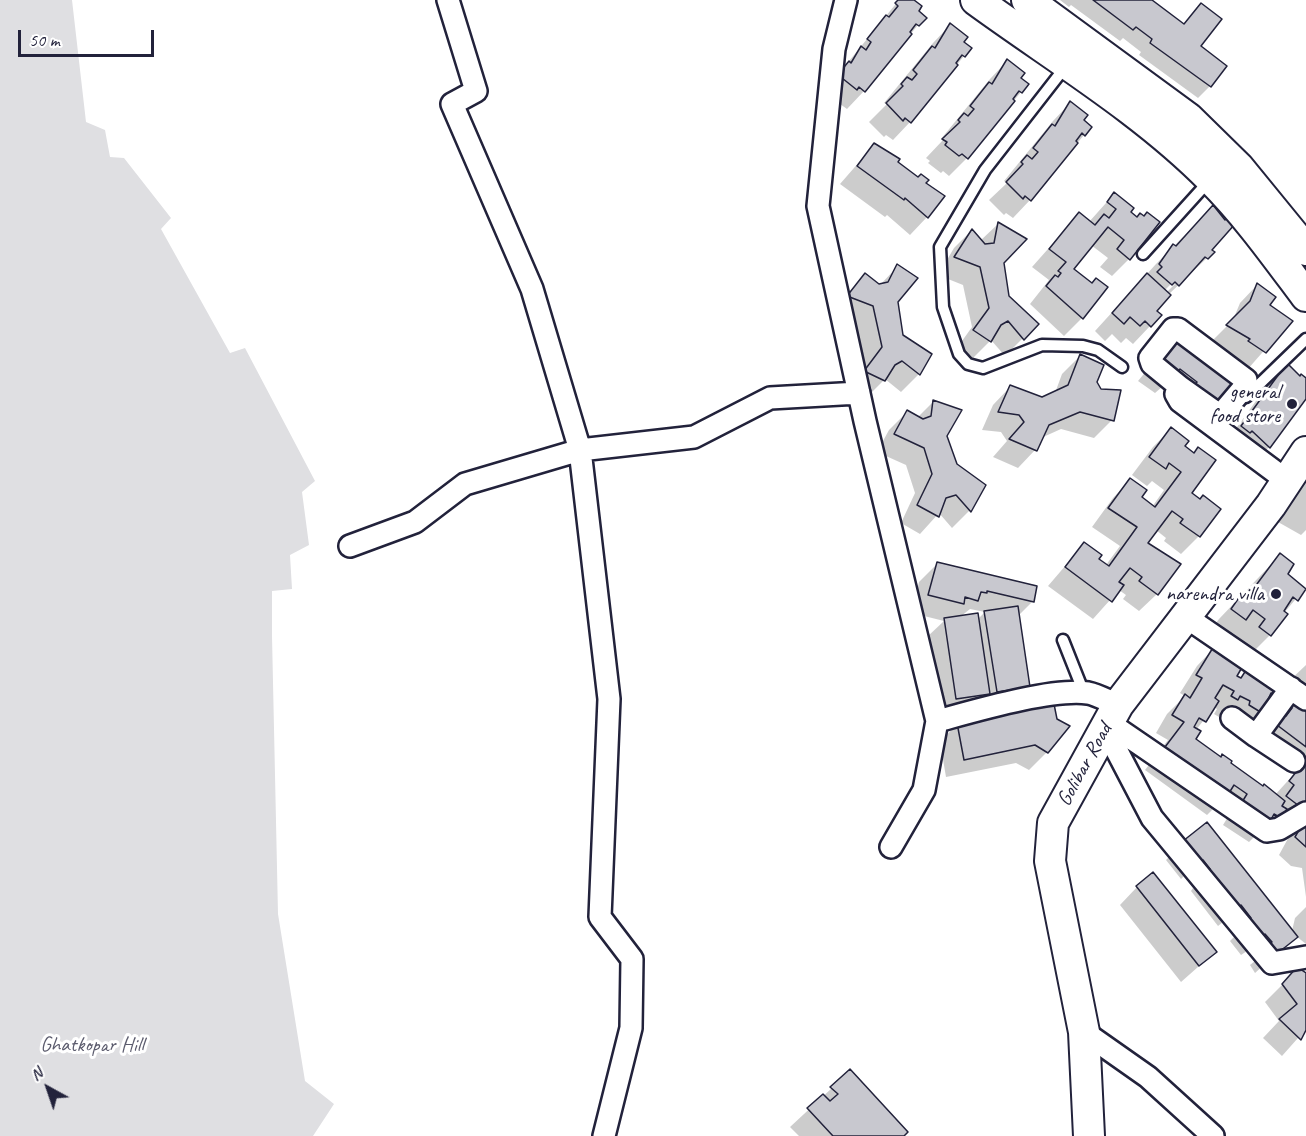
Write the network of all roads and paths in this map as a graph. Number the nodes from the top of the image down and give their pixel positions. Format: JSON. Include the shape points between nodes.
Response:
{"nodes":[{"id":1,"x":448,"y":0,"type":"edge"},
{"id":2,"x":846,"y":0,"type":"edge"},
{"id":3,"x":975,"y":0,"type":"edge"},
{"id":4,"x":1027,"y":0,"type":"edge"},
{"id":5,"x":1075,"y":55,"type":"junction"},
{"id":6,"x":1221,"y":169,"type":"junction"},
{"id":7,"x":1306,"y":250,"type":"edge"},
{"id":8,"x":1143,"y":254,"type":"dead end"},
{"id":9,"x":1306,"y":296,"type":"edge"},
{"id":10,"x":1306,"y":339,"type":"edge"},
{"id":11,"x":1122,"y":367,"type":"dead end"},
{"id":12,"x":1180,"y":387,"type":"dead end"},
{"id":13,"x":859,"y":393,"type":"junction"},
{"id":14,"x":1239,"y":404,"type":"dead end"},
{"id":15,"x":580,"y":450,"type":"junction"},
{"id":16,"x":1306,"y":452,"type":"edge"},
{"id":17,"x":1286,"y":480,"type":"junction"},
{"id":18,"x":350,"y":546,"type":"dead end"},
{"id":19,"x":1186,"y":617,"type":"junction"},
{"id":20,"x":1064,"y":640,"type":"dead end"},
{"id":21,"x":1084,"y":693,"type":"junction"},
{"id":22,"x":1298,"y":694,"type":"edge"},
{"id":23,"x":1232,"y":718,"type":"dead end"},
{"id":24,"x":1111,"y":719,"type":"junction"},
{"id":25,"x":937,"y":721,"type":"junction"},
{"id":26,"x":1256,"y":735,"type":"junction"},
{"id":27,"x":1294,"y":761,"type":"dead end"},
{"id":28,"x":1306,"y":813,"type":"edge"},
{"id":29,"x":891,"y":847,"type":"dead end"},
{"id":30,"x":1306,"y":957,"type":"edge"},
{"id":31,"x":1084,"y":1032,"type":"junction"},
{"id":32,"x":604,"y":1136,"type":"edge"},
{"id":33,"x":1089,"y":1136,"type":"edge"},
{"id":34,"x":1213,"y":1136,"type":"edge"}],
"edges":[{"from":1,"to":15,"type":"street","via":[[476,91],[452,104],[532,289]]},
{"from":2,"to":13,"type":"street","via":[[834,49],[818,206]]},
{"from":3,"to":5,"type":"street"},
{"from":4,"to":5,"type":"street"},
{"from":5,"to":6,"type":"street","via":[[1188,118]]},
{"from":5,"to":11,"type":"lane","via":[[986,170],[940,247],[943,308],[959,354],[968,364],[983,368],[1042,345],[1098,350]]},
{"from":6,"to":7,"type":"street"},
{"from":6,"to":8,"type":"lane"},
{"from":6,"to":9,"type":"street","via":[[1250,222]]},
{"from":10,"to":14,"type":"lane"},
{"from":12,"to":17,"type":"street","via":[[1176,394],[1180,401]]},
{"from":13,"to":15,"type":"street","via":[[770,398],[694,437]]},
{"from":13,"to":25,"type":"street"},
{"from":15,"to":18,"type":"street","via":[[465,484],[415,522]]},
{"from":15,"to":32,"type":"street","via":[[609,699],[600,917],[632,958],[631,1028]]},
{"from":16,"to":17,"type":"street","name":"Golibar Road"},
{"from":17,"to":19,"type":"street","name":"Golibar Road"},
{"from":19,"to":22,"type":"street"},
{"from":19,"to":24,"type":"street","name":"Golibar Road"},
{"from":20,"to":21,"type":"lane"},
{"from":21,"to":24,"type":"street"},
{"from":21,"to":25,"type":"street","via":[[985,708]]},
{"from":22,"to":26,"type":"street"},
{"from":23,"to":26,"type":"street"},
{"from":24,"to":28,"type":"street","via":[[1267,831],[1279,829]]},
{"from":24,"to":30,"type":"street","via":[[1152,818],[1272,963]]},
{"from":24,"to":31,"type":"street","name":"Golibar Road","via":[[1053,823],[1050,861]]},
{"from":25,"to":29,"type":"street","via":[[924,790]]},
{"from":26,"to":27,"type":"street"},
{"from":31,"to":33,"type":"street","name":"Golibar Road"},
{"from":31,"to":34,"type":"street","via":[[1148,1077]]}]}
